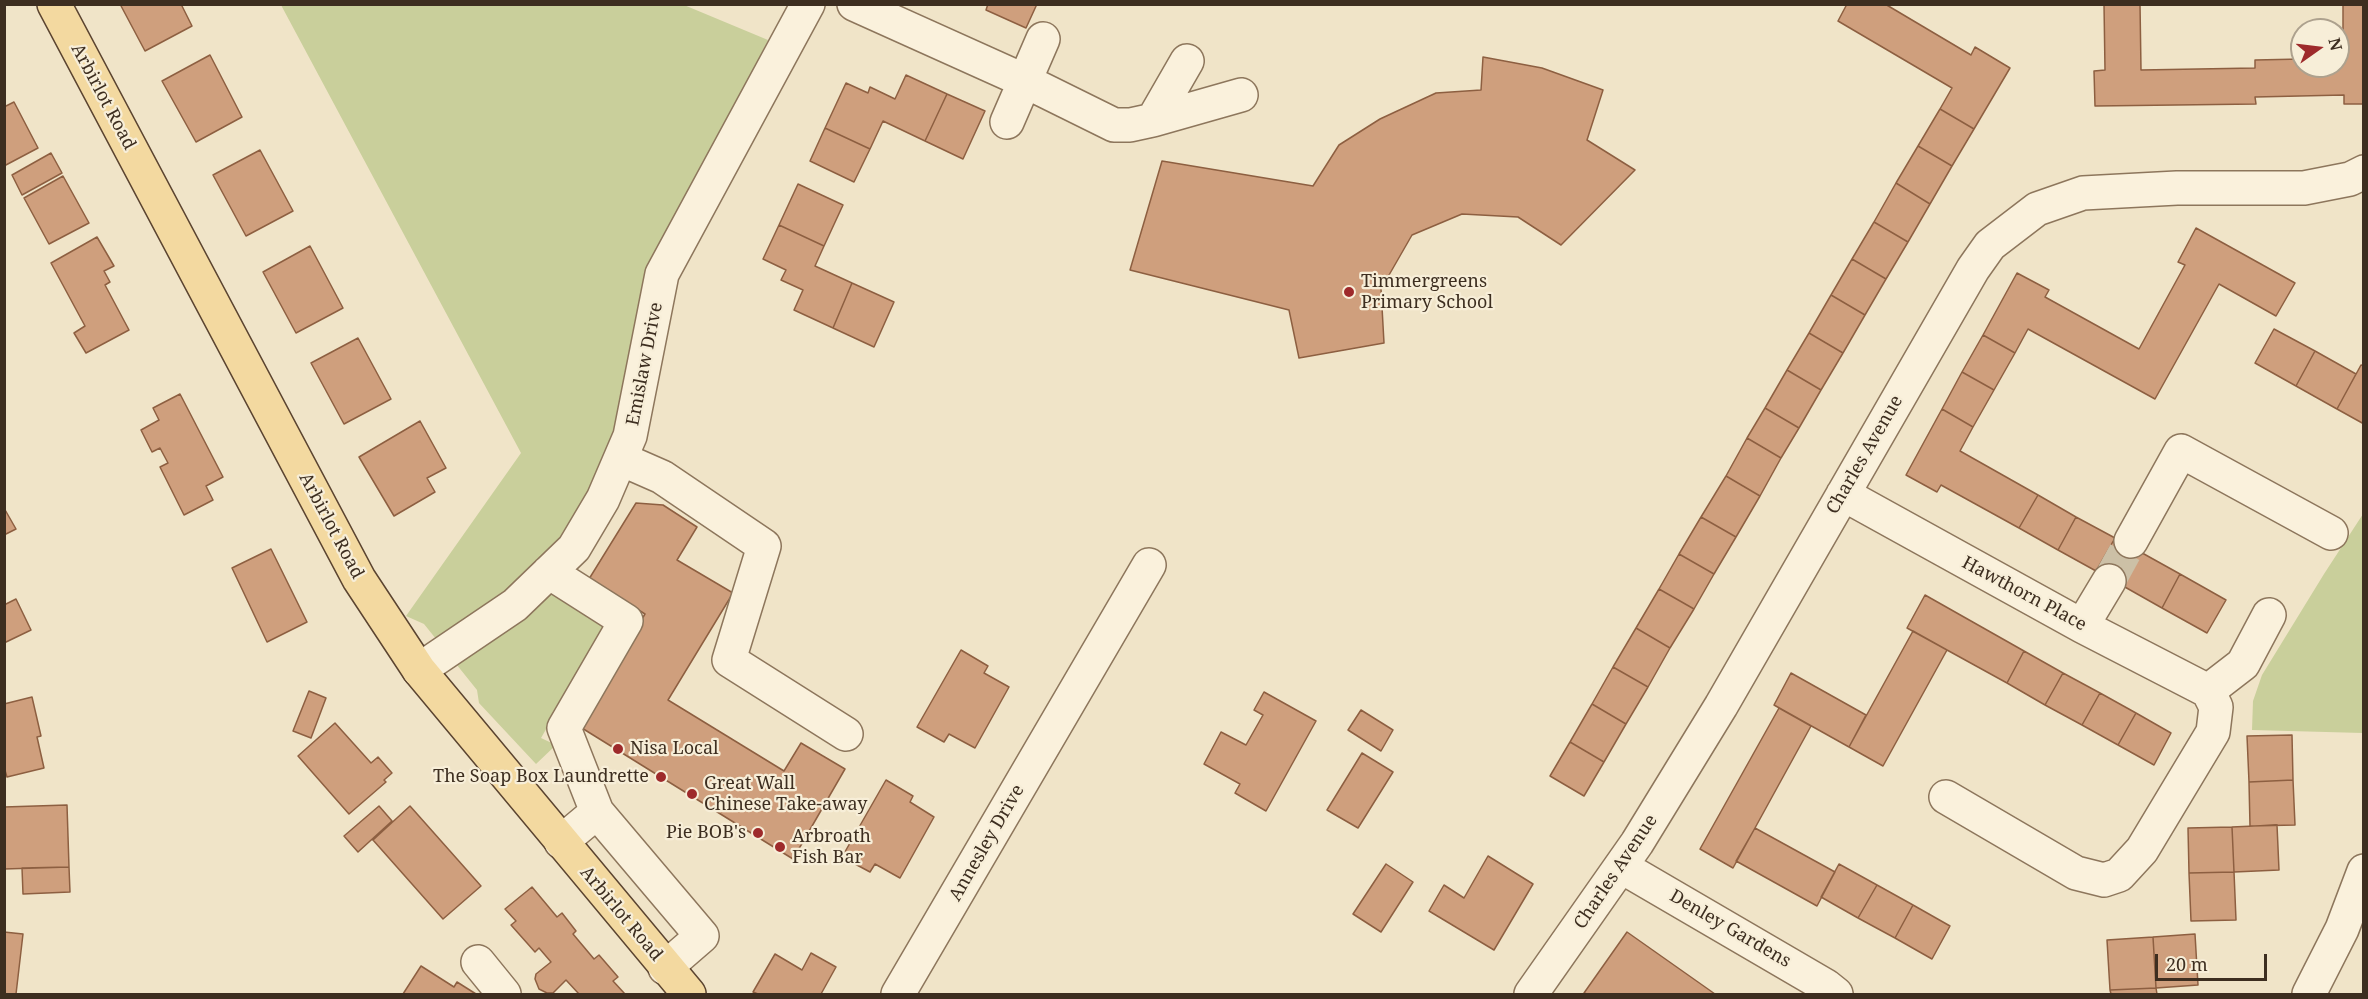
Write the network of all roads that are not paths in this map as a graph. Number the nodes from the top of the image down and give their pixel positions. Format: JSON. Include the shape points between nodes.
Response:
{"nodes":[{"id":1,"x":54,"y":4,"type":"edge"},
{"id":2,"x":808,"y":4,"type":"edge"},
{"id":3,"x":854,"y":4,"type":"edge"},
{"id":4,"x":1043,"y":39,"type":"dead end"},
{"id":5,"x":1187,"y":61,"type":"dead end"},
{"id":6,"x":1025,"y":81,"type":"junction"},
{"id":7,"x":1241,"y":95,"type":"dead end"},
{"id":8,"x":1153,"y":120,"type":"junction"},
{"id":9,"x":1007,"y":122,"type":"dead end"},
{"id":10,"x":2364,"y":172,"type":"edge"},
{"id":11,"x":621,"y":459,"type":"junction"},
{"id":12,"x":1843,"y":494,"type":"junction"},
{"id":13,"x":2331,"y":533,"type":"dead end"},
{"id":14,"x":2131,"y":541,"type":"tunnel mouth"},
{"id":15,"x":1149,"y":565,"type":"dead end"},
{"id":16,"x":549,"y":572,"type":"junction"},
{"id":17,"x":2109,"y":581,"type":"tunnel mouth"},
{"id":18,"x":2270,"y":615,"type":"dead end"},
{"id":19,"x":2082,"y":626,"type":"junction"},
{"id":20,"x":418,"y":670,"type":"junction"},
{"id":21,"x":2208,"y":691,"type":"junction"},
{"id":22,"x":846,"y":734,"type":"dead end"},
{"id":23,"x":1946,"y":796,"type":"dead end"},
{"id":24,"x":597,"y":812,"type":"junction"},
{"id":25,"x":561,"y":842,"type":"junction"},
{"id":26,"x":1622,"y":867,"type":"junction"},
{"id":27,"x":2363,"y":876,"type":"edge"},
{"id":28,"x":478,"y":962,"type":"dead end"},
{"id":29,"x":665,"y":968,"type":"junction"},
{"id":30,"x":1795,"y":983,"type":"edge"},
{"id":31,"x":504,"y":994,"type":"edge"},
{"id":32,"x":689,"y":994,"type":"edge"},
{"id":33,"x":898,"y":994,"type":"edge"},
{"id":34,"x":1530,"y":994,"type":"edge"},
{"id":35,"x":1836,"y":994,"type":"edge"},
{"id":36,"x":2308,"y":994,"type":"edge"}],
"edges":[{"from":1,"to":20,"type":"main road","name":"Arbirlot Road","via":[[359,579]]},
{"from":2,"to":11,"type":"street","name":"Emislaw Drive","via":[[662,274],[630,436]]},
{"from":3,"to":6,"type":"street"},
{"from":4,"to":6,"type":"street"},
{"from":5,"to":8,"type":"street"},
{"from":6,"to":8,"type":"street","via":[[1114,124]]},
{"from":6,"to":9,"type":"street"},
{"from":7,"to":8,"type":"street"},
{"from":10,"to":12,"type":"street","name":"Charles Avenue","via":[[2350,179],[2304,188],[2084,193],[2037,209],[1990,245],[1972,269]]},
{"from":11,"to":16,"type":"street","name":"Emislaw Drive","via":[[603,500],[574,548]]},
{"from":11,"to":22,"type":"street","via":[[662,477],[764,546],[729,660]]},
{"from":12,"to":19,"type":"street","name":"Hawthorn Place"},
{"from":12,"to":26,"type":"street","name":"Charles Avenue","via":[[1721,706]]},
{"from":13,"to":14,"type":"street","via":[[2181,451]]},
{"from":15,"to":33,"type":"street","name":"Annesley Drive"},
{"from":16,"to":20,"type":"street","name":"Emislaw Drive","via":[[515,605]]},
{"from":16,"to":24,"type":"street","via":[[626,621],[564,728]]},
{"from":17,"to":19,"type":"street"},
{"from":18,"to":21,"type":"street","via":[[2243,664]]},
{"from":19,"to":21,"type":"street","name":"Hawthorn Place"},
{"from":20,"to":25,"type":"main road","name":"Arbirlot Road"},
{"from":21,"to":23,"type":"street","via":[[2216,707],[2213,732],[2142,850],[2119,875],[2104,880],[2076,873]]},
{"from":24,"to":25,"type":"street"},
{"from":24,"to":29,"type":"street","via":[[702,936]]},
{"from":25,"to":29,"type":"main road","name":"Arbirlot Road"},
{"from":26,"to":30,"type":"street","name":"Denley Gardens"},
{"from":26,"to":34,"type":"street","name":"Charles Avenue"},
{"from":27,"to":36,"type":"street","via":[[2342,929]]},
{"from":28,"to":31,"type":"street"},
{"from":29,"to":32,"type":"main road","name":"Arbirlot Road"},
{"from":30,"to":35,"type":"street","name":"Denley Gardens","via":[[1826,986]]}]}
